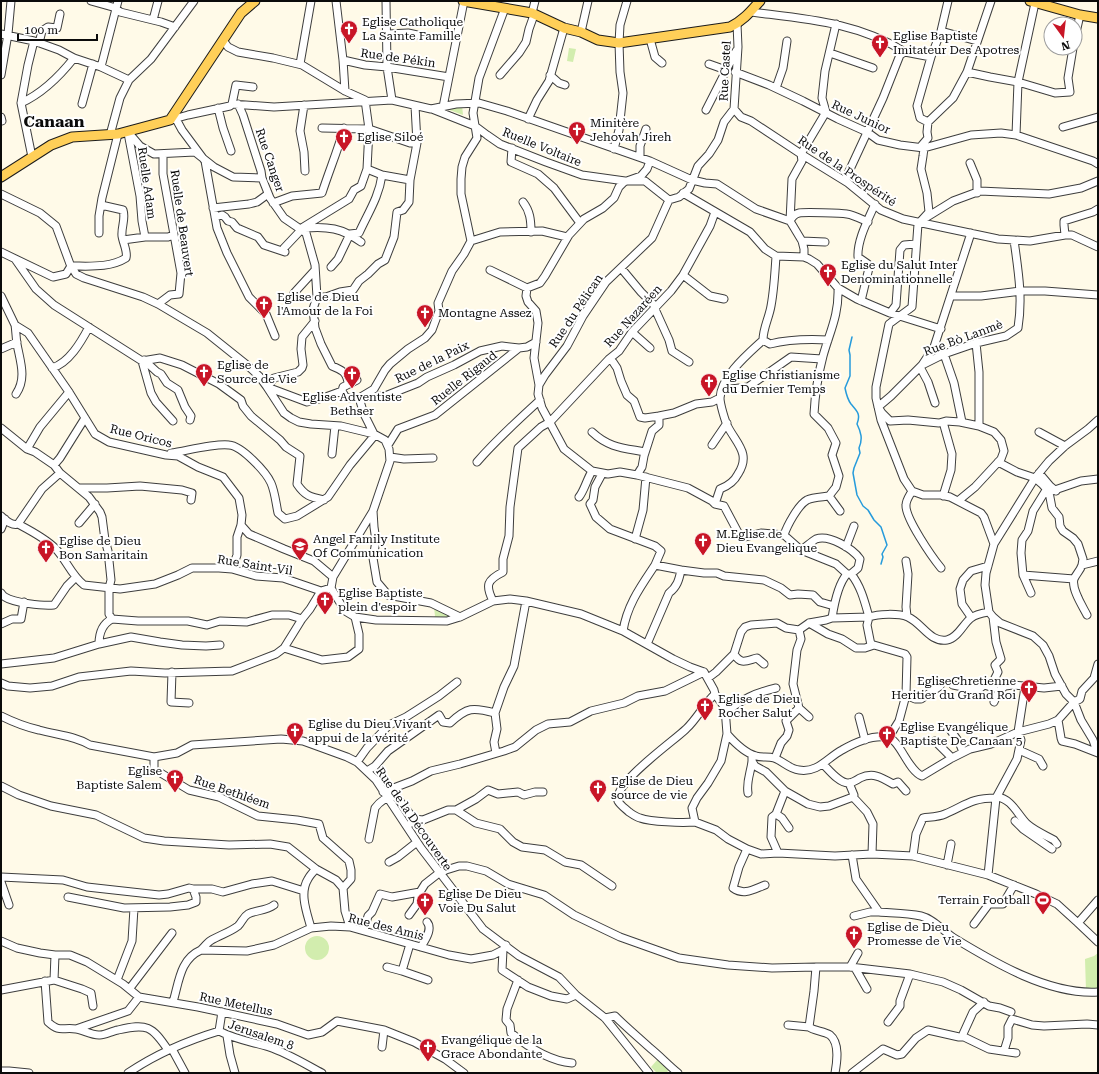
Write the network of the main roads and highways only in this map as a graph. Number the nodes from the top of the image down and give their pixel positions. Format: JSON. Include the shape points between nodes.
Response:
{"nodes":[{"id":1,"x":255,"y":1,"type":"edge"},
{"id":2,"x":464,"y":1,"type":"edge"},
{"id":3,"x":760,"y":1,"type":"edge"},
{"id":4,"x":1032,"y":2,"type":"edge"},
{"id":5,"x":1098,"y":18,"type":"edge"},
{"id":6,"x":1,"y":177,"type":"edge"}],
"edges":[{"from":1,"to":6,"type":"main road","via":[[241,12],[173,119],[114,135],[72,137],[51,145]]},
{"from":2,"to":3,"type":"main road","via":[[533,14],[598,40],[619,43],[737,24]]},
{"from":4,"to":5,"type":"main road"}]}
